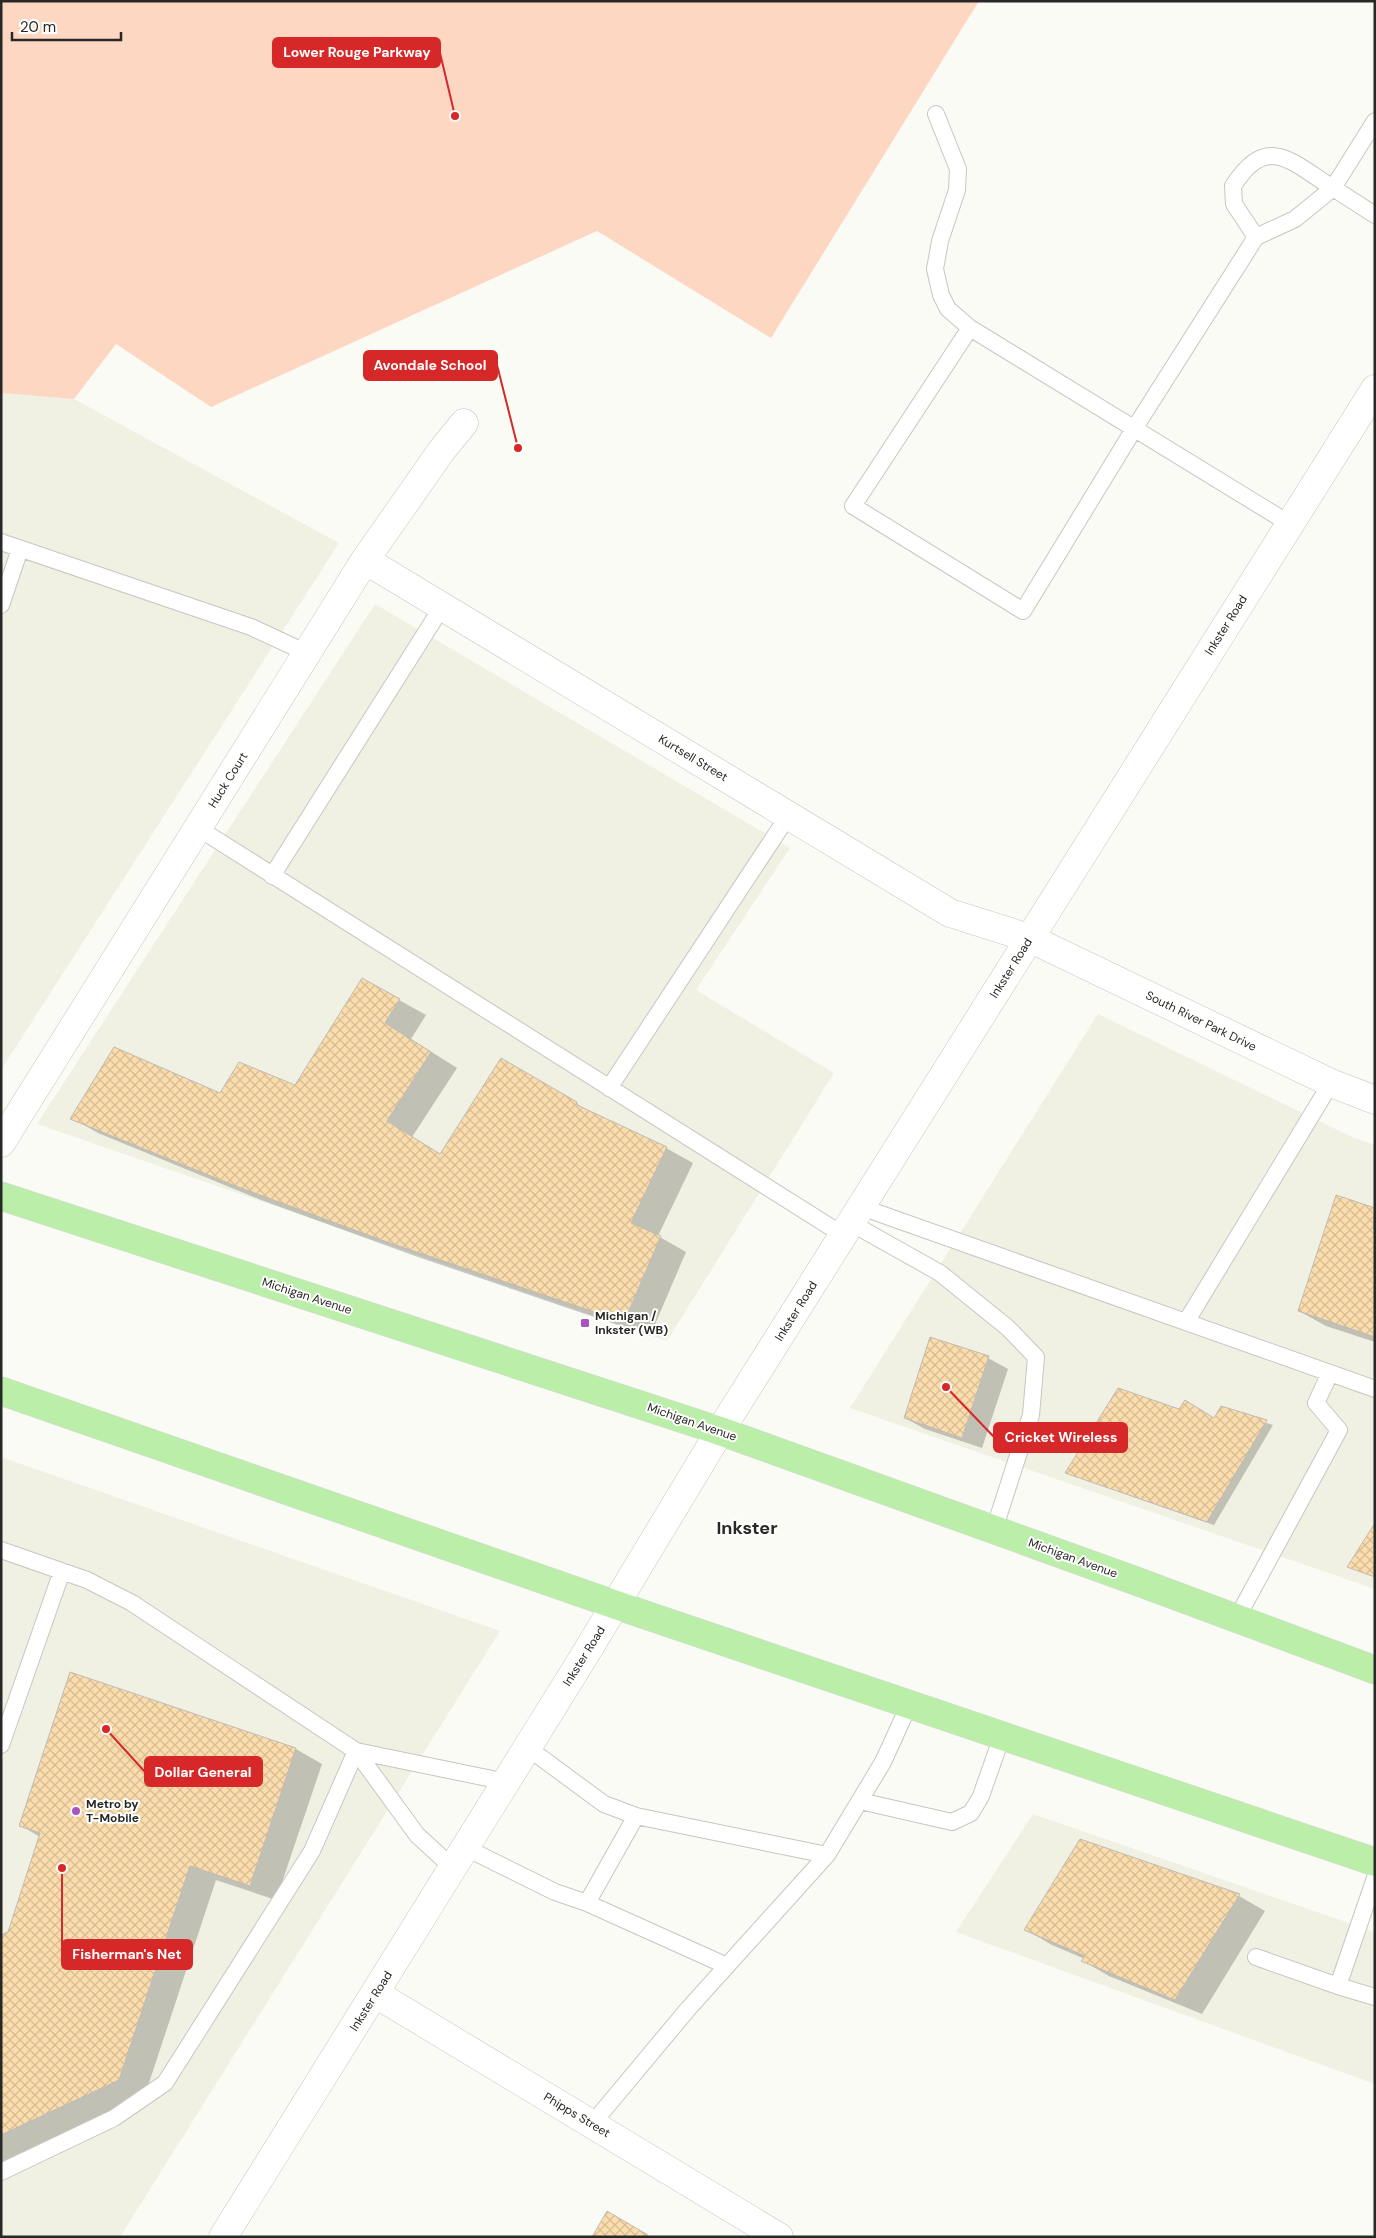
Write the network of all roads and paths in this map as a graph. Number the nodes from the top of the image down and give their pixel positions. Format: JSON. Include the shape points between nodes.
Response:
{"nodes":[{"id":1,"x":936,"y":114,"type":"dead end"},
{"id":2,"x":1375,"y":121,"type":"edge"},
{"id":3,"x":1333,"y":188,"type":"junction"},
{"id":4,"x":1375,"y":215,"type":"edge"},
{"id":5,"x":1256,"y":237,"type":"junction"},
{"id":6,"x":970,"y":328,"type":"junction"},
{"id":7,"x":1375,"y":389,"type":"edge"},
{"id":8,"x":464,"y":423,"type":"dead end"},
{"id":9,"x":1134,"y":429,"type":"junction"},
{"id":10,"x":1290,"y":524,"type":"junction"},
{"id":11,"x":1,"y":542,"type":"edge"},
{"id":12,"x":20,"y":549,"type":"junction"},
{"id":13,"x":365,"y":560,"type":"junction"},
{"id":14,"x":1,"y":605,"type":"edge"},
{"id":15,"x":442,"y":607,"type":"junction"},
{"id":16,"x":307,"y":653,"type":"junction"},
{"id":17,"x":788,"y":816,"type":"junction"},
{"id":18,"x":198,"y":828,"type":"junction"},
{"id":19,"x":272,"y":876,"type":"junction"},
{"id":20,"x":1029,"y":938,"type":"junction"},
{"id":21,"x":1331,"y":1083,"type":"junction"},
{"id":22,"x":609,"y":1088,"type":"junction"},
{"id":23,"x":1375,"y":1100,"type":"edge"},
{"id":24,"x":1,"y":1143,"type":"edge"},
{"id":25,"x":1,"y":1196,"type":"edge"},
{"id":26,"x":851,"y":1222,"type":"junction"},
{"id":27,"x":1186,"y":1322,"type":"junction"},
{"id":28,"x":1330,"y":1373,"type":"junction"},
{"id":29,"x":1375,"y":1389,"type":"edge"},
{"id":30,"x":1,"y":1391,"type":"edge"},
{"id":31,"x":720,"y":1431,"type":"junction"},
{"id":32,"x":994,"y":1530,"type":"junction"},
{"id":33,"x":1,"y":1550,"type":"edge"},
{"id":34,"x":62,"y":1571,"type":"junction"},
{"id":35,"x":616,"y":1605,"type":"junction"},
{"id":36,"x":1237,"y":1618,"type":"junction"},
{"id":37,"x":1375,"y":1670,"type":"edge"},
{"id":38,"x":908,"y":1705,"type":"junction"},
{"id":39,"x":1002,"y":1736,"type":"junction"},
{"id":40,"x":1,"y":1745,"type":"edge"},
{"id":41,"x":528,"y":1748,"type":"junction"},
{"id":42,"x":356,"y":1751,"type":"junction"},
{"id":43,"x":507,"y":1782,"type":"junction"},
{"id":44,"x":860,"y":1801,"type":"junction"},
{"id":45,"x":636,"y":1816,"type":"junction"},
{"id":46,"x":827,"y":1855,"type":"junction"},
{"id":47,"x":460,"y":1858,"type":"junction"},
{"id":48,"x":1375,"y":1862,"type":"edge"},
{"id":49,"x":1375,"y":1878,"type":"edge"},
{"id":50,"x":588,"y":1903,"type":"junction"},
{"id":51,"x":1256,"y":1958,"type":"dead end"},
{"id":52,"x":727,"y":1966,"type":"junction"},
{"id":53,"x":1338,"y":1986,"type":"junction"},
{"id":54,"x":376,"y":1994,"type":"junction"},
{"id":55,"x":1375,"y":1997,"type":"edge"},
{"id":56,"x":592,"y":2124,"type":"junction"},
{"id":57,"x":1,"y":2172,"type":"edge"},
{"id":58,"x":223,"y":2237,"type":"edge"},
{"id":59,"x":779,"y":2237,"type":"edge"}],
"edges":[{"from":1,"to":6,"type":"lane","via":[[958,169],[957,190],[940,240],[935,269],[948,309]]},
{"from":2,"to":3,"type":"lane"},
{"from":3,"to":4,"type":"lane"},
{"from":3,"to":5,"type":"lane","via":[[1295,219]]},
{"from":3,"to":5,"type":"lane","via":[[1285,158],[1268,154],[1253,160],[1233,186],[1234,204]]},
{"from":5,"to":9,"type":"lane"},
{"from":6,"to":9,"type":"lane"},
{"from":6,"to":9,"type":"lane","via":[[853,506],[1023,611]]},
{"from":7,"to":10,"type":"street","name":"Inkster Road"},
{"from":8,"to":13,"type":"street","name":"Huck Court"},
{"from":9,"to":10,"type":"lane"},
{"from":10,"to":20,"type":"street","name":"Inkster Road"},
{"from":11,"to":12,"type":"lane"},
{"from":12,"to":14,"type":"lane"},
{"from":12,"to":16,"type":"lane","via":[[251,627]]},
{"from":13,"to":15,"type":"street","name":"Kurtsell Street"},
{"from":13,"to":16,"type":"street","name":"Huck Court"},
{"from":15,"to":17,"type":"street","name":"Kurtsell Street"},
{"from":15,"to":19,"type":"lane"},
{"from":16,"to":18,"type":"street","name":"Huck Court"},
{"from":17,"to":20,"type":"street","name":"Kurtsell Street","via":[[950,913]]},
{"from":17,"to":22,"type":"lane"},
{"from":18,"to":19,"type":"lane"},
{"from":18,"to":24,"type":"street","name":"Huck Court"},
{"from":19,"to":22,"type":"lane"},
{"from":20,"to":21,"type":"street","name":"South River Park Drive"},
{"from":20,"to":26,"type":"street","name":"Inkster Road"},
{"from":21,"to":23,"type":"street","name":"South River Park Drive"},
{"from":21,"to":27,"type":"lane"},
{"from":22,"to":26,"type":"lane"},
{"from":25,"to":31,"type":"main road","name":"Michigan Avenue"},
{"from":26,"to":27,"type":"lane"},
{"from":26,"to":31,"type":"street","name":"Inkster Road"},
{"from":26,"to":32,"type":"lane","via":[[940,1273],[1008,1328],[1036,1357],[1031,1415]]},
{"from":27,"to":28,"type":"lane"},
{"from":28,"to":29,"type":"lane"},
{"from":28,"to":36,"type":"lane","via":[[1316,1403],[1339,1430]]},
{"from":30,"to":35,"type":"main road"},
{"from":31,"to":32,"type":"main road","name":"Michigan Avenue"},
{"from":31,"to":35,"type":"street","name":"Inkster Road"},
{"from":32,"to":36,"type":"main road","name":"Michigan Avenue"},
{"from":33,"to":34,"type":"lane"},
{"from":34,"to":40,"type":"lane"},
{"from":34,"to":42,"type":"lane","via":[[132,1603]]},
{"from":35,"to":38,"type":"main road"},
{"from":35,"to":41,"type":"street","name":"Inkster Road"},
{"from":36,"to":37,"type":"main road","name":"Michigan Avenue"},
{"from":38,"to":39,"type":"main road"},
{"from":38,"to":44,"type":"lane","via":[[883,1762]]},
{"from":39,"to":44,"type":"lane","via":[[981,1796],[971,1813],[952,1822]]},
{"from":39,"to":48,"type":"main road"},
{"from":41,"to":43,"type":"street","name":"Inkster Road"},
{"from":41,"to":45,"type":"lane","via":[[604,1804]]},
{"from":42,"to":43,"type":"lane"},
{"from":42,"to":47,"type":"lane","via":[[417,1835]]},
{"from":42,"to":57,"type":"lane","via":[[312,1851],[165,2083],[114,2118]]},
{"from":43,"to":47,"type":"street","name":"Inkster Road"},
{"from":44,"to":46,"type":"lane"},
{"from":45,"to":46,"type":"lane"},
{"from":45,"to":50,"type":"lane"},
{"from":46,"to":52,"type":"lane"},
{"from":47,"to":50,"type":"lane"},
{"from":47,"to":54,"type":"street","name":"Inkster Road"},
{"from":49,"to":53,"type":"lane"},
{"from":50,"to":52,"type":"lane"},
{"from":51,"to":53,"type":"lane"},
{"from":52,"to":56,"type":"lane"},
{"from":53,"to":55,"type":"lane"},
{"from":54,"to":56,"type":"street","name":"Phipps Street"},
{"from":54,"to":58,"type":"street","name":"Inkster Road"},
{"from":56,"to":59,"type":"street","name":"Phipps Street"}]}
